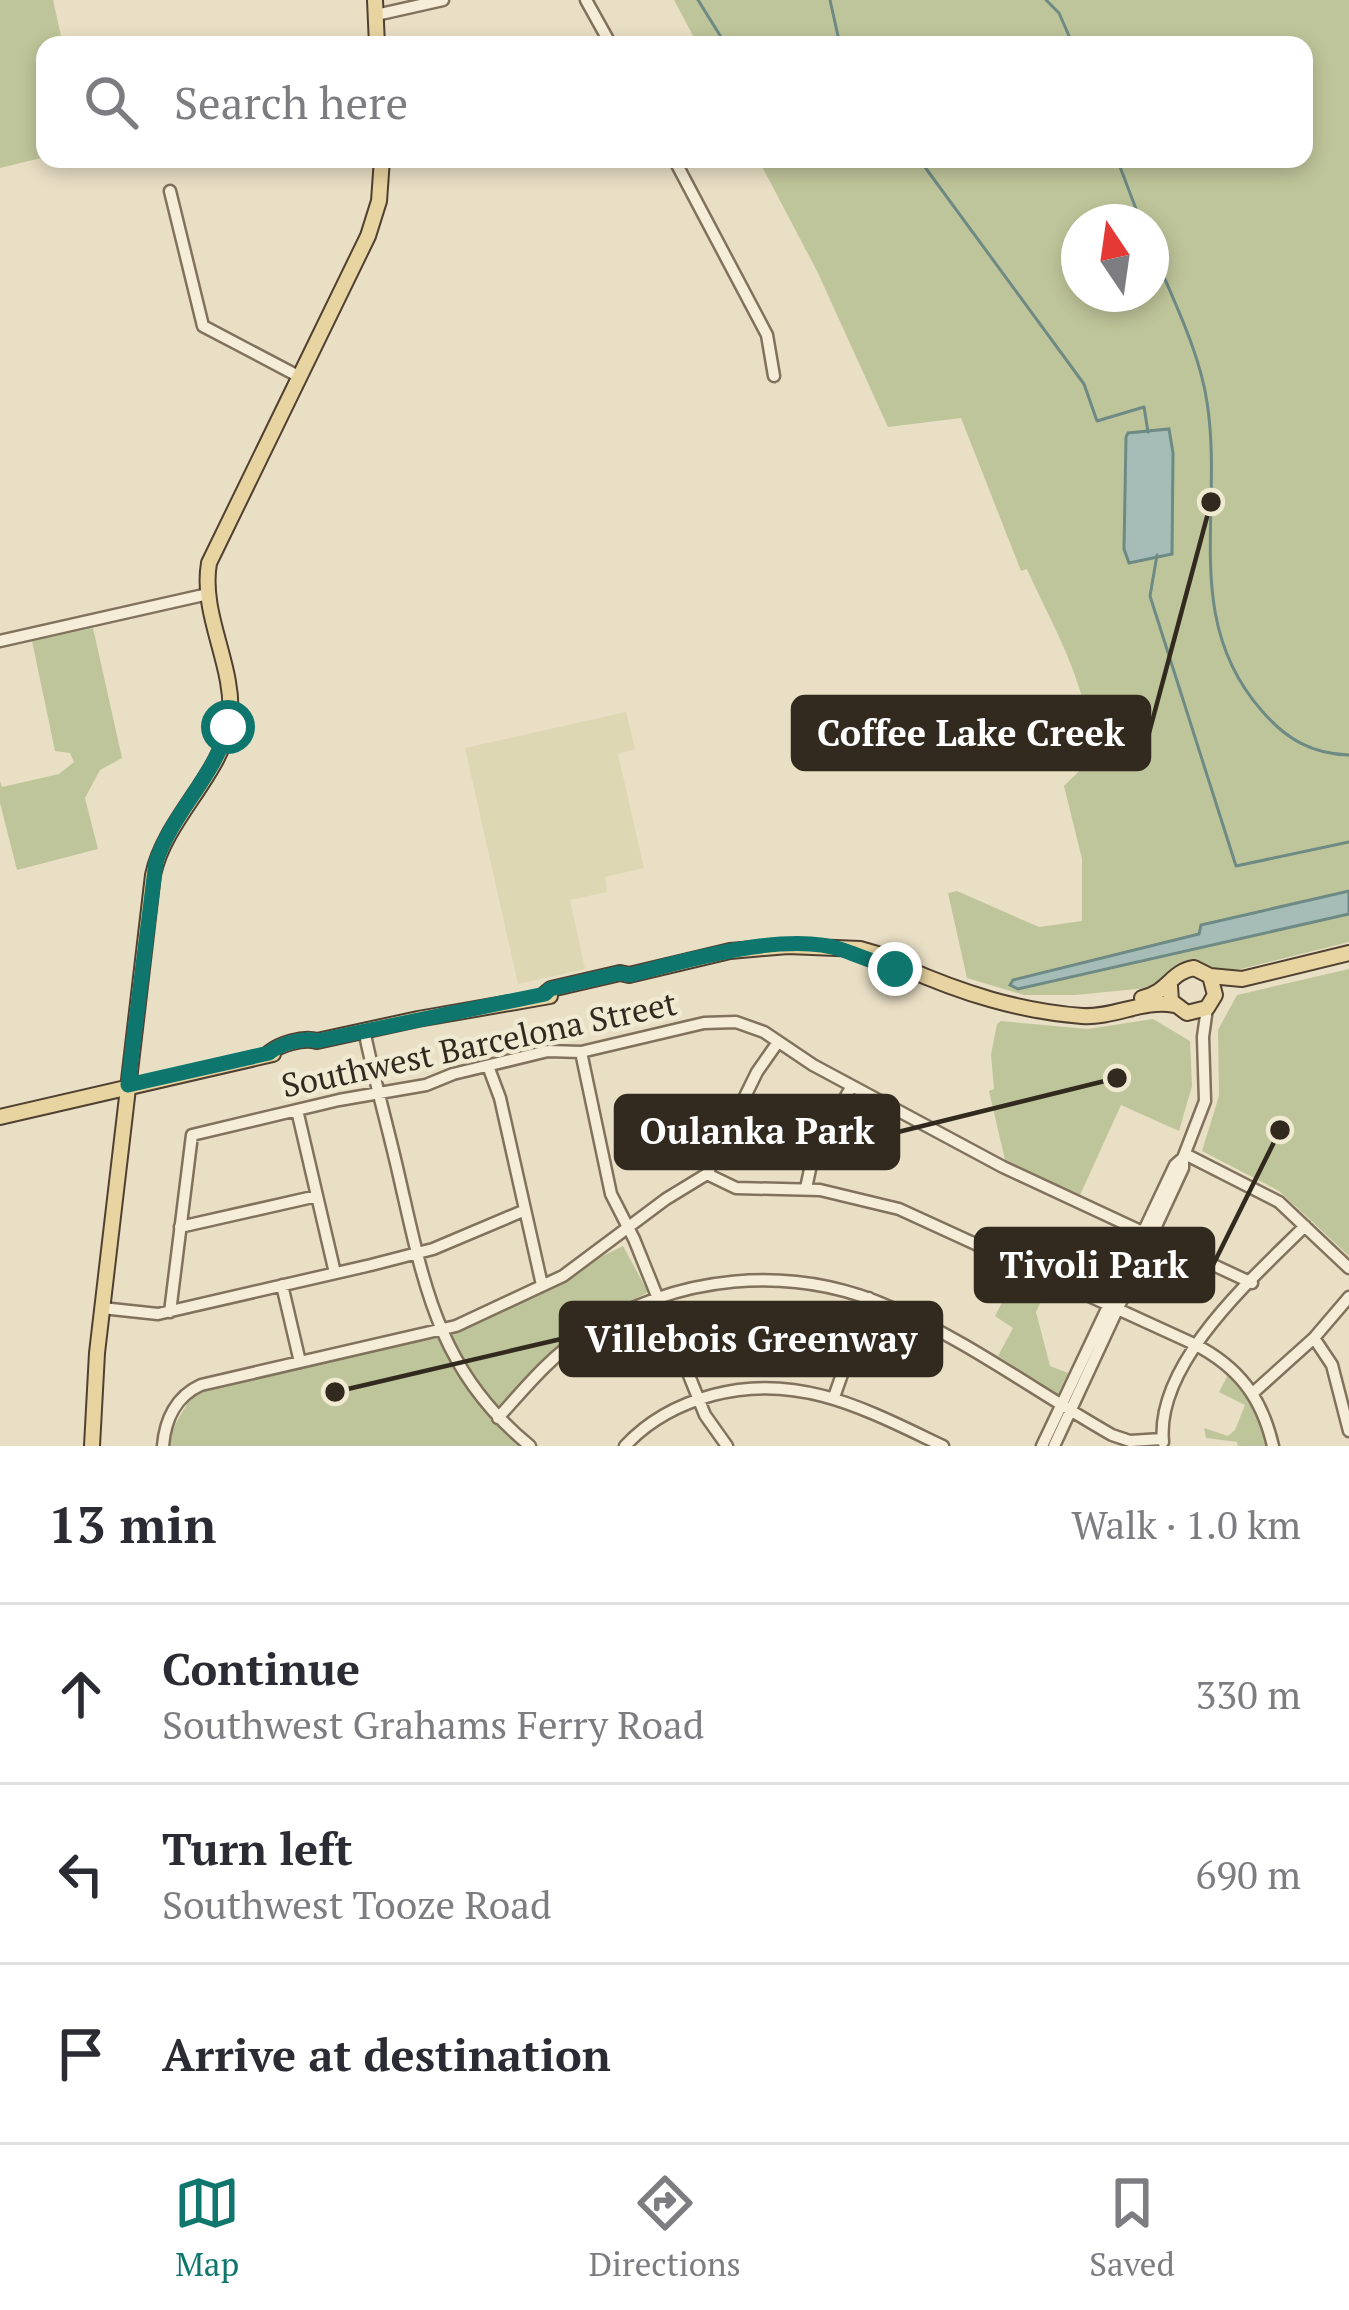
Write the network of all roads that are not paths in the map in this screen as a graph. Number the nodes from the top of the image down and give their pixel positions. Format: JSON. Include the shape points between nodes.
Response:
{"nodes":[{"id":1,"x":442,"y":0,"type":"edge"},
{"id":2,"x":586,"y":0,"type":"edge"},
{"id":3,"x":376,"y":8,"type":"edge"},
{"id":4,"x":606,"y":36,"type":"edge"},
{"id":5,"x":381,"y":168,"type":"edge"},
{"id":6,"x":679,"y":168,"type":"edge"},
{"id":7,"x":170,"y":191,"type":"dead end"},
{"id":8,"x":298,"y":376,"type":"junction"},
{"id":9,"x":774,"y":376,"type":"dead end"},
{"id":10,"x":208,"y":594,"type":"junction"},
{"id":11,"x":0,"y":641,"type":"edge"},
{"id":12,"x":1349,"y":953,"type":"edge"},
{"id":13,"x":1210,"y":976,"type":"junction"},
{"id":14,"x":1242,"y":979,"type":"junction"},
{"id":15,"x":1169,"y":986,"type":"junction"},
{"id":16,"x":1211,"y":1002,"type":"junction"},
{"id":17,"x":1181,"y":1009,"type":"junction"},
{"id":18,"x":1072,"y":1013,"type":"junction"},
{"id":19,"x":364,"y":1030,"type":"junction"},
{"id":20,"x":1203,"y":1037,"type":"junction"},
{"id":21,"x":778,"y":1042,"type":"junction"},
{"id":22,"x":581,"y":1052,"type":"junction"},
{"id":23,"x":488,"y":1066,"type":"junction"},
{"id":24,"x":128,"y":1085,"type":"junction"},
{"id":25,"x":852,"y":1086,"type":"junction"},
{"id":26,"x":379,"y":1096,"type":"junction"},
{"id":27,"x":297,"y":1110,"type":"junction"},
{"id":28,"x":0,"y":1117,"type":"edge"},
{"id":29,"x":1184,"y":1156,"type":"junction"},
{"id":30,"x":707,"y":1174,"type":"junction"},
{"id":31,"x":806,"y":1188,"type":"junction"},
{"id":32,"x":317,"y":1196,"type":"junction"},
{"id":33,"x":523,"y":1211,"type":"junction"},
{"id":34,"x":1305,"y":1226,"type":"junction"},
{"id":35,"x":180,"y":1227,"type":"junction"},
{"id":36,"x":629,"y":1229,"type":"junction"},
{"id":37,"x":1148,"y":1234,"type":"junction"},
{"id":38,"x":417,"y":1254,"type":"junction"},
{"id":39,"x":1349,"y":1268,"type":"edge"},
{"id":40,"x":335,"y":1274,"type":"junction"},
{"id":41,"x":1252,"y":1283,"type":"junction"},
{"id":42,"x":282,"y":1285,"type":"junction"},
{"id":43,"x":542,"y":1285,"type":"junction"},
{"id":44,"x":1349,"y":1297,"type":"edge"},
{"id":45,"x":658,"y":1298,"type":"junction"},
{"id":46,"x":869,"y":1298,"type":"junction"},
{"id":47,"x":102,"y":1308,"type":"junction"},
{"id":48,"x":1114,"y":1309,"type":"junction"},
{"id":49,"x":170,"y":1312,"type":"junction"},
{"id":50,"x":440,"y":1330,"type":"junction"},
{"id":51,"x":1314,"y":1338,"type":"junction"},
{"id":52,"x":1194,"y":1345,"type":"junction"},
{"id":53,"x":300,"y":1362,"type":"junction"},
{"id":54,"x":1254,"y":1392,"type":"junction"},
{"id":55,"x":835,"y":1397,"type":"junction"},
{"id":56,"x":700,"y":1399,"type":"junction"},
{"id":57,"x":1068,"y":1410,"type":"junction"},
{"id":58,"x":499,"y":1418,"type":"junction"},
{"id":59,"x":1349,"y":1431,"type":"edge"},
{"id":60,"x":1163,"y":1443,"type":"edge"},
{"id":61,"x":92,"y":1446,"type":"edge"},
{"id":62,"x":163,"y":1446,"type":"edge"},
{"id":63,"x":530,"y":1446,"type":"edge"},
{"id":64,"x":625,"y":1446,"type":"edge"},
{"id":65,"x":727,"y":1446,"type":"edge"},
{"id":66,"x":943,"y":1446,"type":"edge"},
{"id":67,"x":1042,"y":1446,"type":"edge"},
{"id":68,"x":1054,"y":1446,"type":"edge"},
{"id":69,"x":1273,"y":1446,"type":"edge"}],
"edges":[{"from":1,"to":3,"type":"street"},
{"from":2,"to":4,"type":"street"},
{"from":5,"to":8,"type":"main road","via":[[372,226]]},
{"from":6,"to":9,"type":"street","via":[[767,335]]},
{"from":7,"to":8,"type":"street","via":[[203,326]]},
{"from":8,"to":10,"type":"main road","via":[[216,542]]},
{"from":10,"to":11,"type":"street"},
{"from":10,"to":24,"type":"main road","via":[[229,722],[156,862]]},
{"from":12,"to":14,"type":"main road"},
{"from":13,"to":14,"type":"main road"},
{"from":13,"to":15,"type":"main road","via":[[1189,968]]},
{"from":13,"to":16,"type":"main road"},
{"from":14,"to":16,"type":"main road"},
{"from":15,"to":17,"type":"main road"},
{"from":15,"to":18,"type":"main road"},
{"from":16,"to":17,"type":"main road"},
{"from":16,"to":20,"type":"street"},
{"from":17,"to":18,"type":"main road","via":[[1157,1003]]},
{"from":17,"to":20,"type":"street"},
{"from":18,"to":19,"type":"main road","via":[[990,1002],[883,955],[799,946],[620,973]]},
{"from":19,"to":24,"type":"main road"},
{"from":19,"to":26,"type":"street"},
{"from":20,"to":29,"type":"street","via":[[1204,1101]]},
{"from":21,"to":22,"type":"street","name":"Southwest Barcelona Street","via":[[753,1026],[717,1022]]},
{"from":21,"to":25,"type":"street","name":"Southwest Barcelona Street"},
{"from":21,"to":30,"type":"street"},
{"from":22,"to":23,"type":"street","name":"Southwest Barcelona Street"},
{"from":22,"to":36,"type":"street","via":[[608,1185]]},
{"from":23,"to":26,"type":"street","name":"Southwest Barcelona Street"},
{"from":23,"to":33,"type":"street"},
{"from":24,"to":28,"type":"main road"},
{"from":24,"to":47,"type":"main road"},
{"from":25,"to":31,"type":"street","via":[[814,1151]]},
{"from":25,"to":37,"type":"street","name":"Southwest Barcelona Street"},
{"from":26,"to":27,"type":"street","name":"Southwest Barcelona Street"},
{"from":26,"to":38,"type":"street"},
{"from":27,"to":32,"type":"street"},
{"from":27,"to":35,"type":"street","name":"Southwest Barcelona Street","via":[[190,1137]]},
{"from":29,"to":34,"type":"street","via":[[1265,1193]]},
{"from":29,"to":37,"type":"street"},
{"from":30,"to":31,"type":"street","via":[[736,1189]]},
{"from":30,"to":36,"type":"street"},
{"from":31,"to":48,"type":"street","via":[[899,1209]]},
{"from":32,"to":35,"type":"street"},
{"from":32,"to":40,"type":"street"},
{"from":33,"to":38,"type":"street"},
{"from":33,"to":43,"type":"street"},
{"from":34,"to":39,"type":"street"},
{"from":34,"to":41,"type":"street"},
{"from":35,"to":49,"type":"street"},
{"from":36,"to":43,"type":"street"},
{"from":36,"to":45,"type":"street"},
{"from":37,"to":41,"type":"street","name":"Southwest Barcelona Street"},
{"from":37,"to":48,"type":"street"},
{"from":38,"to":40,"type":"street"},
{"from":38,"to":50,"type":"street"},
{"from":40,"to":42,"type":"street"},
{"from":41,"to":52,"type":"street"},
{"from":42,"to":49,"type":"street"},
{"from":42,"to":53,"type":"street"},
{"from":43,"to":50,"type":"street"},
{"from":44,"to":51,"type":"street"},
{"from":45,"to":46,"type":"street","via":[[779,1279]]},
{"from":45,"to":56,"type":"street"},
{"from":45,"to":58,"type":"street","via":[[584,1335]]},
{"from":46,"to":55,"type":"street"},
{"from":46,"to":57,"type":"street"},
{"from":47,"to":49,"type":"street"},
{"from":47,"to":61,"type":"main road"},
{"from":48,"to":52,"type":"street"},
{"from":48,"to":57,"type":"street"},
{"from":50,"to":53,"type":"street"},
{"from":50,"to":58,"type":"street"},
{"from":51,"to":54,"type":"street"},
{"from":51,"to":59,"type":"street","via":[[1332,1365]]},
{"from":52,"to":54,"type":"street"},
{"from":52,"to":60,"type":"street","via":[[1166,1407]]},
{"from":53,"to":62,"type":"street","via":[[190,1390],[170,1415]]},
{"from":54,"to":69,"type":"street"},
{"from":55,"to":56,"type":"street","via":[[770,1387]]},
{"from":55,"to":66,"type":"street"},
{"from":56,"to":64,"type":"street"},
{"from":56,"to":65,"type":"street"},
{"from":57,"to":60,"type":"street","via":[[1124,1439]]},
{"from":57,"to":67,"type":"street"},
{"from":57,"to":68,"type":"street"},
{"from":58,"to":63,"type":"street"}]}
